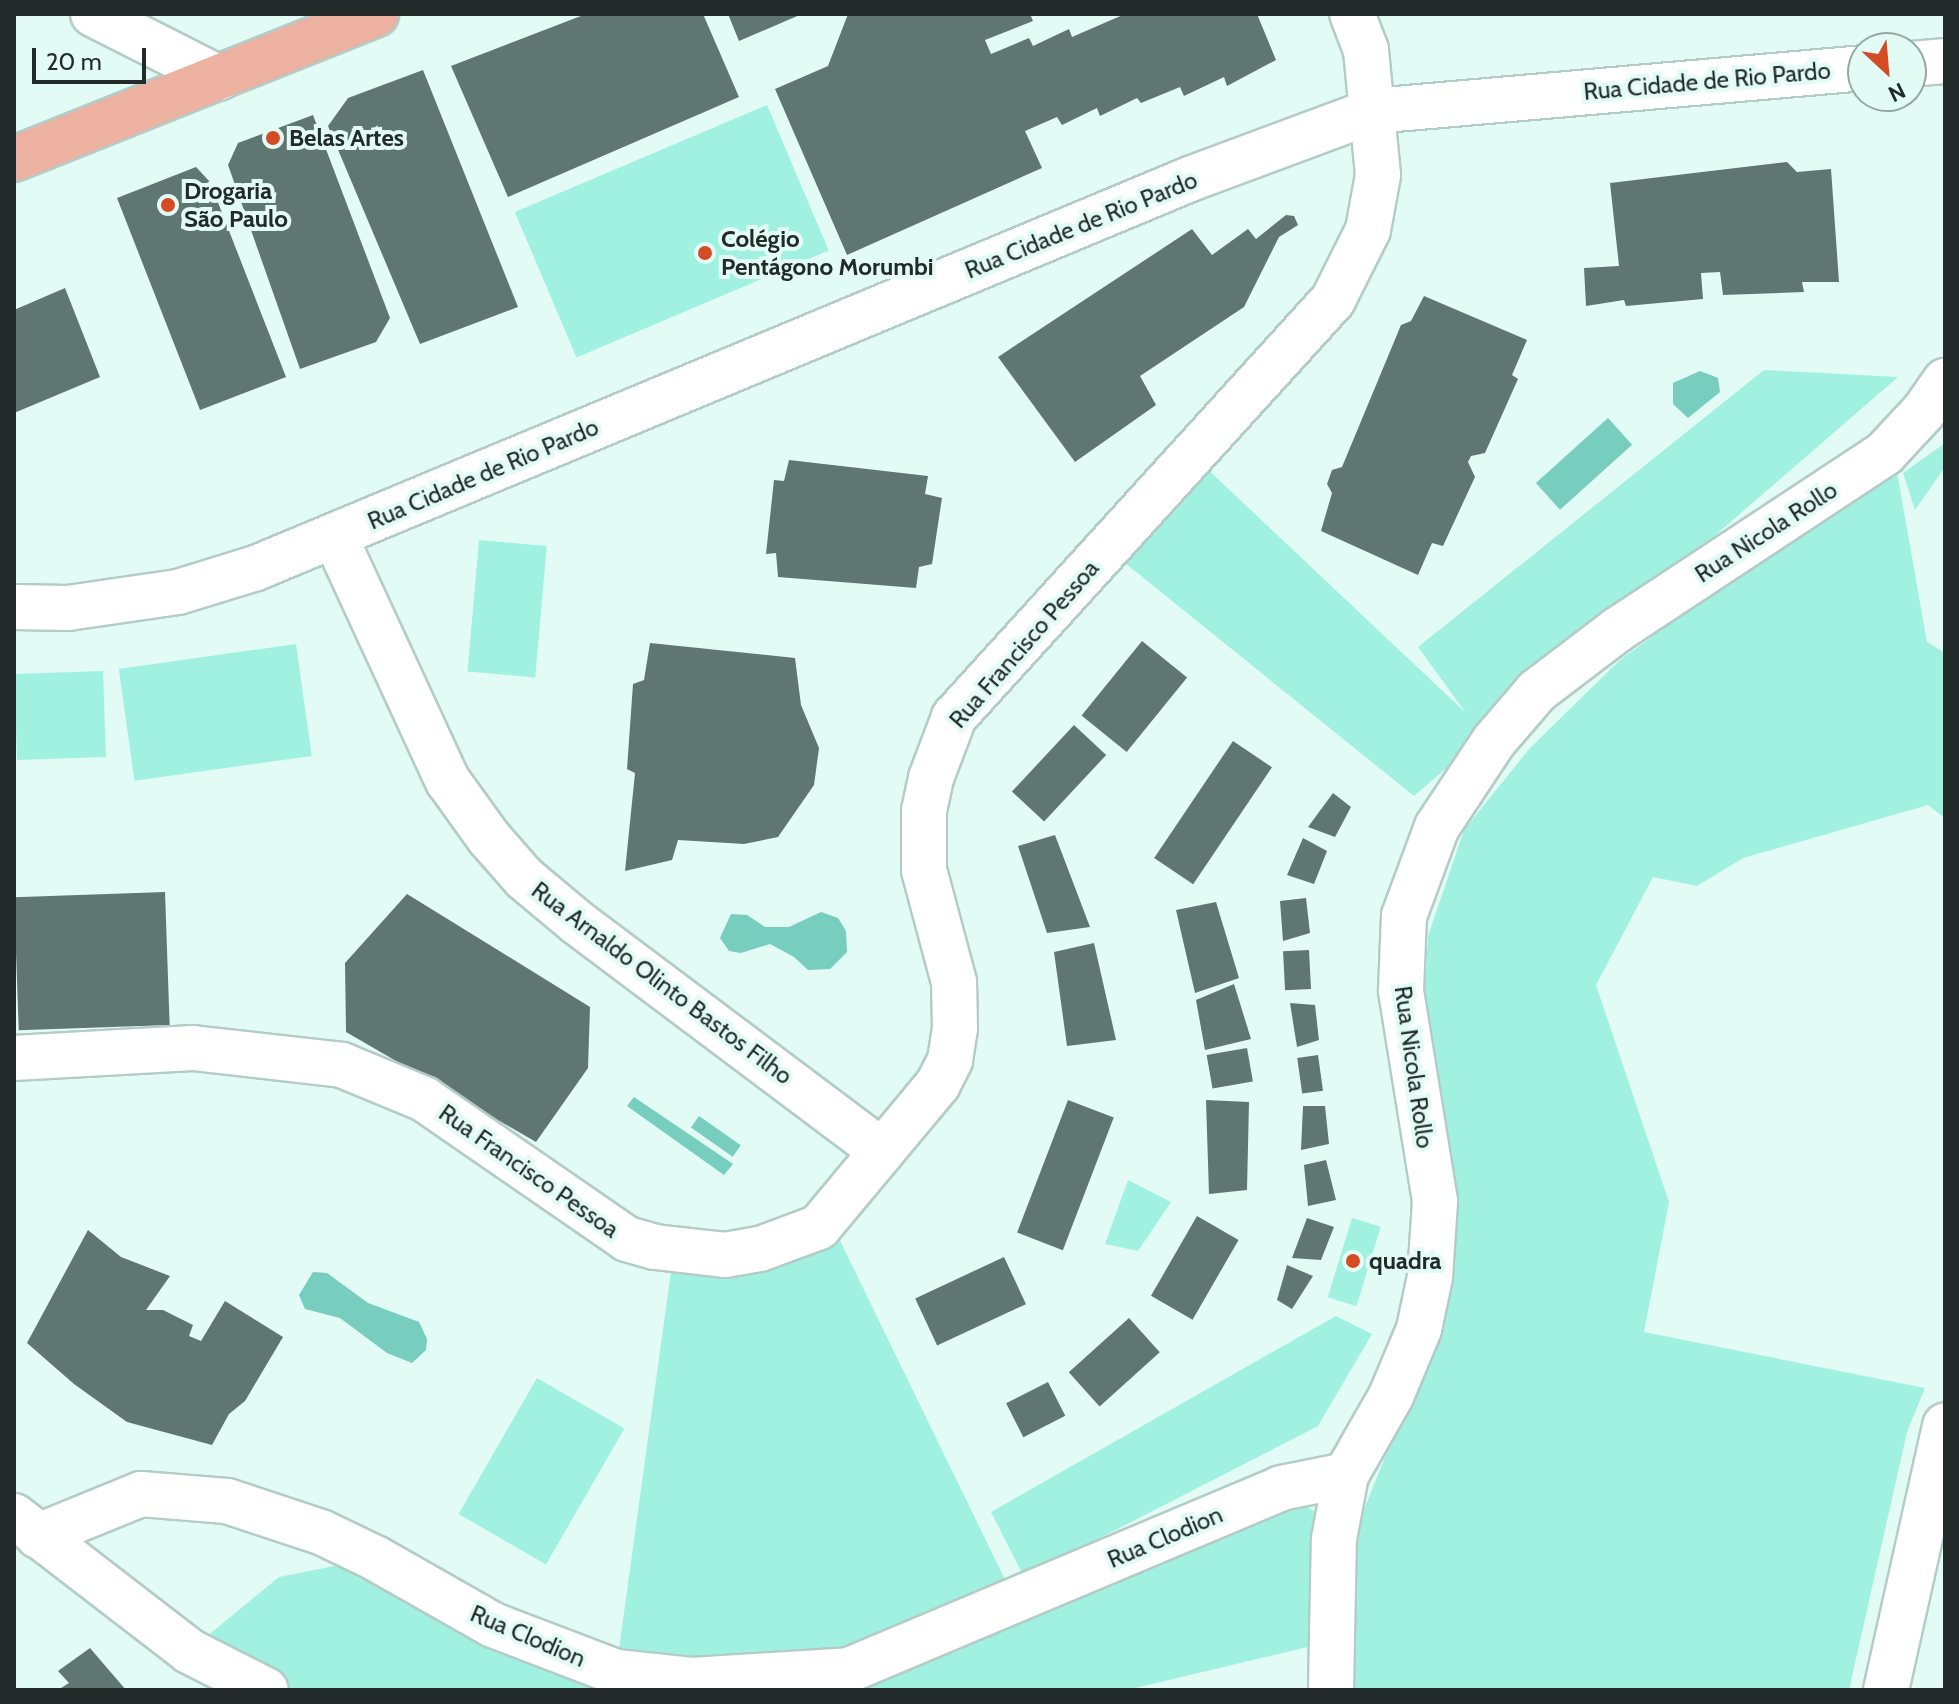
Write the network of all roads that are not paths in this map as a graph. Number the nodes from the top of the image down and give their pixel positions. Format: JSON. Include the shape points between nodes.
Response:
{"nodes":[{"id":1,"x":93,"y":14,"type":"edge"},
{"id":2,"x":376,"y":14,"type":"edge"},
{"id":3,"x":1352,"y":14,"type":"edge"},
{"id":4,"x":1847,"y":69,"type":"edge"},
{"id":5,"x":219,"y":78,"type":"junction"},
{"id":6,"x":1373,"y":111,"type":"junction"},
{"id":7,"x":14,"y":159,"type":"edge"},
{"id":8,"x":1945,"y":381,"type":"edge"},
{"id":9,"x":335,"y":537,"type":"junction"},
{"id":10,"x":14,"y":607,"type":"edge"},
{"id":11,"x":14,"y":1058,"type":"edge"},
{"id":12,"x":882,"y":1151,"type":"junction"},
{"id":13,"x":1945,"y":1426,"type":"edge"},
{"id":14,"x":1346,"y":1475,"type":"junction"},
{"id":15,"x":26,"y":1526,"type":"edge"},
{"id":16,"x":266,"y":1690,"type":"edge"},
{"id":17,"x":1331,"y":1690,"type":"edge"},
{"id":18,"x":1886,"y":1690,"type":"edge"}],
"edges":[{"from":1,"to":5,"type":"street"},
{"from":2,"to":5,"type":"main road"},
{"from":3,"to":6,"type":"street","name":"Rua Francisco Pessoa","via":[[1366,50]]},
{"from":4,"to":6,"type":"street","name":"Rua Cidade de Rio Pardo"},
{"from":5,"to":7,"type":"main road"},
{"from":6,"to":9,"type":"street","name":"Rua Cidade de Rio Pardo","via":[[1190,179]]},
{"from":6,"to":12,"type":"street","name":"Rua Francisco Pessoa","via":[[1378,175],[1368,230],[1333,300],[954,717],[924,811],[924,870],[954,982],[950,1060],[938,1084]]},
{"from":8,"to":14,"type":"street","name":"Rua Nicola Rollo","via":[[1885,453],[1617,630],[1537,691],[1494,741],[1437,827],[1404,916],[1401,990],[1435,1201],[1430,1277],[1419,1329],[1397,1383]]},
{"from":9,"to":10,"type":"street","name":"Rua Cidade de Rio Pardo","via":[[178,592],[68,608]]},
{"from":9,"to":12,"type":"street","name":"Rua Arnaldo Olinto Bastos Filho","via":[[448,781],[524,878]]},
{"from":11,"to":12,"type":"street","name":"Rua Francisco Pessoa","via":[[193,1048],[342,1065],[424,1099],[627,1239],[697,1252],[725,1255],[760,1249],[819,1227]]},
{"from":13,"to":18,"type":"street"},
{"from":14,"to":15,"type":"street","name":"Rua Clodion","via":[[1281,1488],[849,1670],[692,1680],[616,1672],[493,1625],[321,1532],[227,1501],[141,1494]]},
{"from":14,"to":17,"type":"street","name":"Rua Nicola Rollo","via":[[1334,1539]]},
{"from":15,"to":16,"type":"street","via":[[189,1651]]}]}
